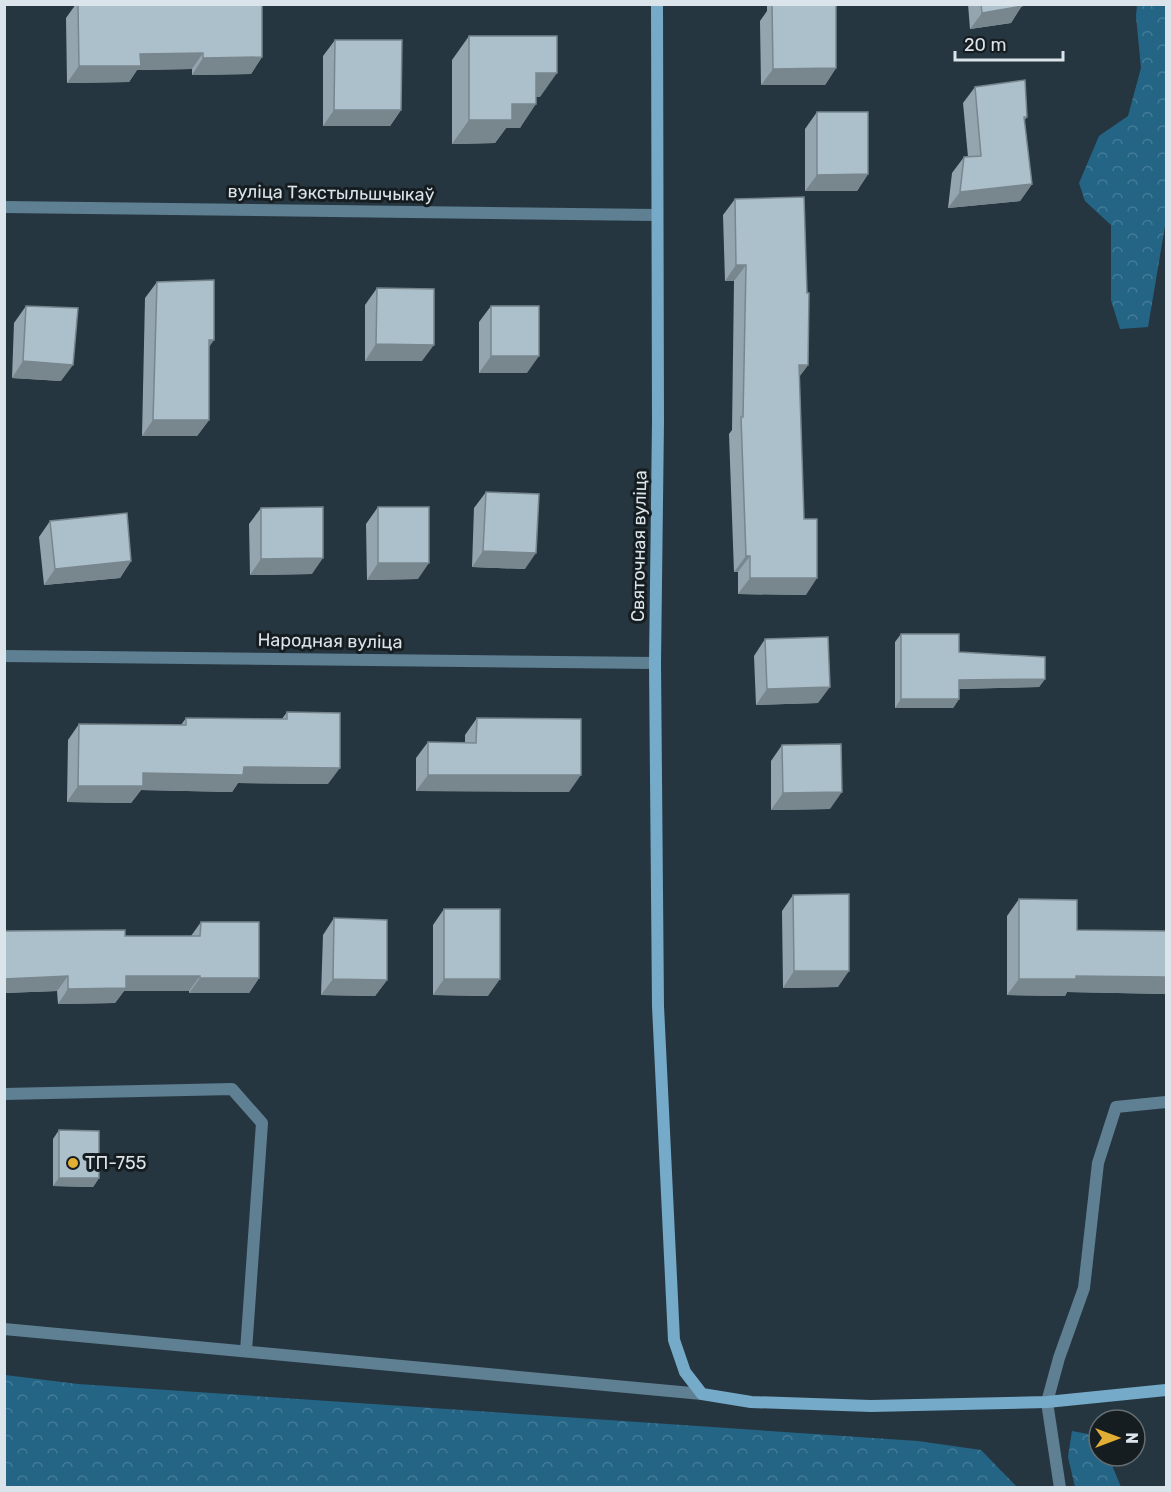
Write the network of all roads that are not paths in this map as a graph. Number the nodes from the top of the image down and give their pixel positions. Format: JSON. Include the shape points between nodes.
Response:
{"nodes":[{"id":1,"x":657,"y":4,"type":"edge"},
{"id":2,"x":4,"y":207,"type":"edge"},
{"id":3,"x":657,"y":215,"type":"junction"},
{"id":4,"x":4,"y":656,"type":"edge"},
{"id":5,"x":655,"y":663,"type":"junction"},
{"id":6,"x":4,"y":1094,"type":"edge"},
{"id":7,"x":1167,"y":1102,"type":"edge"},
{"id":8,"x":4,"y":1329,"type":"edge"},
{"id":9,"x":246,"y":1351,"type":"junction"},
{"id":10,"x":1167,"y":1390,"type":"edge"},
{"id":11,"x":702,"y":1394,"type":"junction"},
{"id":12,"x":1047,"y":1402,"type":"junction"},
{"id":13,"x":1060,"y":1488,"type":"edge"}],
"edges":[{"from":1,"to":3,"type":"street","name":"Святочная вуліца"},
{"from":2,"to":3,"type":"street","name":"вуліца Тэкстыльшчыкаў"},
{"from":3,"to":5,"type":"street","name":"Святочная вуліца"},
{"from":4,"to":5,"type":"street","name":"Народная вуліца"},
{"from":5,"to":11,"type":"street","name":"Святочная вуліца","via":[[658,1006],[674,1340],[686,1372]]},
{"from":6,"to":9,"type":"street","via":[[232,1089],[262,1123]]},
{"from":7,"to":12,"type":"street","via":[[1116,1107],[1098,1163],[1083,1288]]},
{"from":8,"to":9,"type":"street"},
{"from":9,"to":11,"type":"street"},
{"from":10,"to":12,"type":"street"},
{"from":11,"to":12,"type":"street","via":[[751,1402],[871,1406]]},
{"from":12,"to":13,"type":"street"}]}
